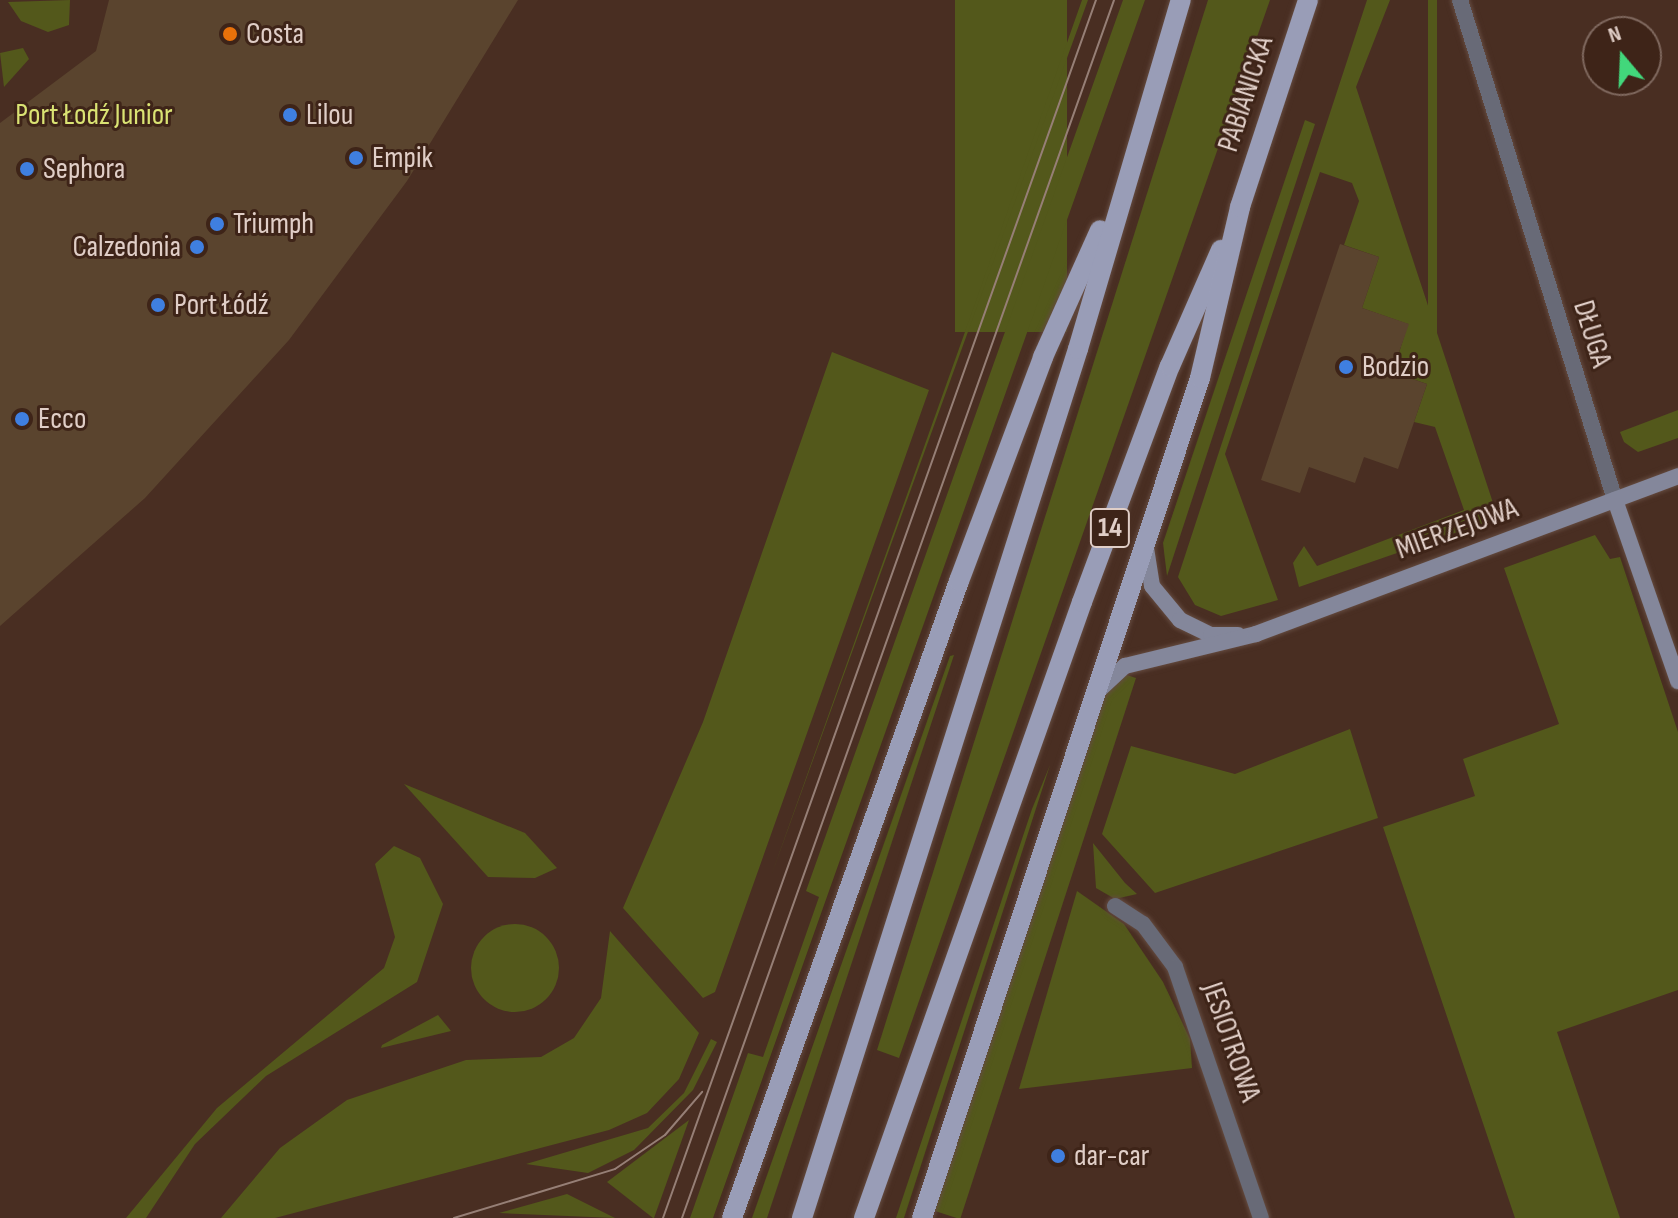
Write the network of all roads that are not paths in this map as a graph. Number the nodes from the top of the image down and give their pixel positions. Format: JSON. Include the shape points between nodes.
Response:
{"nodes":[{"id":1,"x":1181,"y":0,"type":"edge"},
{"id":2,"x":1308,"y":0,"type":"edge"},
{"id":3,"x":1460,"y":0,"type":"edge"},
{"id":4,"x":1126,"y":171,"type":"junction"},
{"id":5,"x":1240,"y":207,"type":"junction"},
{"id":6,"x":1678,"y":476,"type":"edge"},
{"id":7,"x":1615,"y":500,"type":"junction"},
{"id":8,"x":1146,"y":546,"type":"junction"},
{"id":9,"x":1256,"y":634,"type":"junction"},
{"id":10,"x":1678,"y":681,"type":"edge"},
{"id":11,"x":1098,"y":691,"type":"junction"},
{"id":12,"x":1115,"y":906,"type":"dead end"},
{"id":13,"x":732,"y":1218,"type":"edge"},
{"id":14,"x":802,"y":1218,"type":"edge"},
{"id":15,"x":864,"y":1218,"type":"edge"},
{"id":16,"x":922,"y":1218,"type":"edge"},
{"id":17,"x":1261,"y":1218,"type":"edge"}],
"edges":[{"from":1,"to":4,"type":"main road"},
{"from":2,"to":5,"type":"main road","name":"PABIANICKA","number":"14"},
{"from":3,"to":7,"type":"street","name":"DŁUGA"},
{"from":4,"to":13,"type":"main road","via":[[1043,357]]},
{"from":4,"to":14,"type":"main road","via":[[1064,394]]},
{"from":5,"to":8,"type":"main road","via":[[1200,378]]},
{"from":5,"to":15,"type":"main road","number":"14","via":[[1170,366]]},
{"from":6,"to":7,"type":"street","name":"MIERZEJOWA"},
{"from":7,"to":9,"type":"street","name":"MIERZEJOWA"},
{"from":7,"to":10,"type":"street","name":"DŁUGA"},
{"from":8,"to":9,"type":"street","via":[[1152,586],[1180,620],[1211,635]]},
{"from":8,"to":11,"type":"main road"},
{"from":9,"to":11,"type":"street","via":[[1125,666]]},
{"from":11,"to":16,"type":"main road"},
{"from":12,"to":17,"type":"street","name":"JESIOTROWA","via":[[1143,924],[1175,967]]}]}
